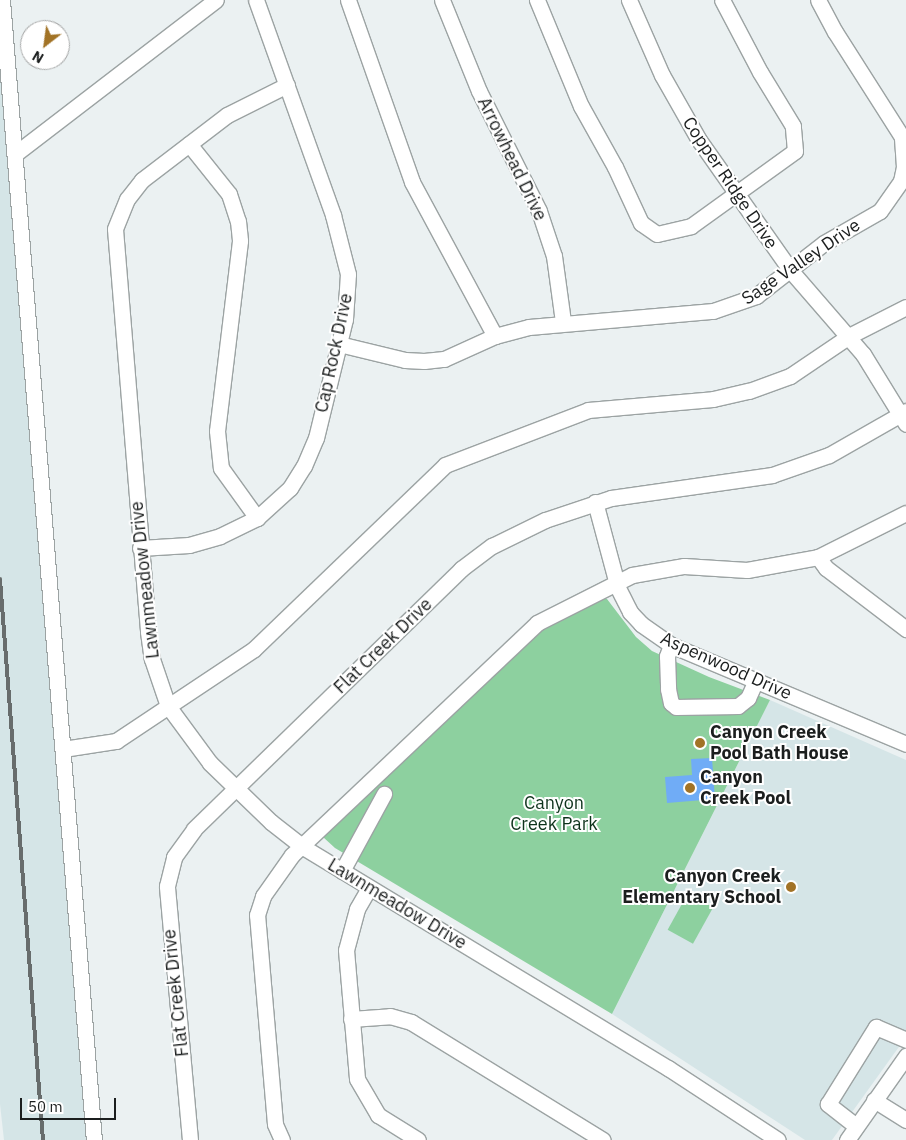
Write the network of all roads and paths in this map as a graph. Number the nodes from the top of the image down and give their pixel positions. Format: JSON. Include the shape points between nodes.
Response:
{"nodes":[{"id":1,"x":2,"y":0,"type":"edge"},
{"id":2,"x":216,"y":0,"type":"edge"},
{"id":3,"x":256,"y":0,"type":"edge"},
{"id":4,"x":348,"y":0,"type":"edge"},
{"id":5,"x":442,"y":0,"type":"edge"},
{"id":6,"x":537,"y":0,"type":"edge"},
{"id":7,"x":629,"y":0,"type":"edge"},
{"id":8,"x":722,"y":0,"type":"edge"},
{"id":9,"x":818,"y":0,"type":"edge"},
{"id":10,"x":287,"y":85,"type":"junction"},
{"id":11,"x":189,"y":144,"type":"junction"},
{"id":12,"x":14,"y":154,"type":"junction"},
{"id":13,"x":736,"y":196,"type":"junction"},
{"id":14,"x":791,"y":270,"type":"junction"},
{"id":15,"x":906,"y":307,"type":"edge"},
{"id":16,"x":564,"y":322,"type":"junction"},
{"id":17,"x":495,"y":336,"type":"junction"},
{"id":18,"x":849,"y":336,"type":"junction"},
{"id":19,"x":339,"y":344,"type":"junction"},
{"id":20,"x":904,"y":416,"type":"edge"},
{"id":21,"x":595,"y":502,"type":"junction"},
{"id":22,"x":906,"y":513,"type":"edge"},
{"id":23,"x":257,"y":518,"type":"junction"},
{"id":24,"x":140,"y":548,"type":"junction"},
{"id":25,"x":818,"y":557,"type":"junction"},
{"id":26,"x":617,"y":582,"type":"junction"},
{"id":27,"x":906,"y":629,"type":"edge"},
{"id":28,"x":671,"y":645,"type":"junction"},
{"id":29,"x":756,"y":680,"type":"junction"},
{"id":30,"x":168,"y":706,"type":"junction"},
{"id":31,"x":906,"y":744,"type":"edge"},
{"id":32,"x":63,"y":749,"type":"junction"},
{"id":33,"x":235,"y":789,"type":"junction"},
{"id":34,"x":384,"y":794,"type":"dead end"},
{"id":35,"x":303,"y":847,"type":"junction"},
{"id":36,"x":342,"y":872,"type":"junction"},
{"id":37,"x":369,"y":888,"type":"junction"},
{"id":38,"x":351,"y":1019,"type":"junction"},
{"id":39,"x":906,"y":1040,"type":"edge"},
{"id":40,"x":906,"y":1056,"type":"edge"},
{"id":41,"x":874,"y":1100,"type":"junction"},
{"id":42,"x":906,"y":1120,"type":"edge"},
{"id":43,"x":856,"y":1126,"type":"junction"},
{"id":44,"x":94,"y":1140,"type":"edge"},
{"id":45,"x":190,"y":1140,"type":"edge"},
{"id":46,"x":282,"y":1140,"type":"edge"},
{"id":47,"x":418,"y":1140,"type":"edge"},
{"id":48,"x":603,"y":1140,"type":"edge"},
{"id":49,"x":778,"y":1140,"type":"edge"},
{"id":50,"x":847,"y":1140,"type":"edge"}],
"edges":[{"from":1,"to":12,"type":"street"},
{"from":2,"to":12,"type":"street"},
{"from":3,"to":10,"type":"street","name":"Cap Rock Drive"},
{"from":4,"to":17,"type":"street","via":[[412,182]]},
{"from":5,"to":16,"type":"street","name":"Arrowhead Drive","via":[[479,91],[539,211],[554,256]]},
{"from":6,"to":13,"type":"street","via":[[581,106],[615,167],[641,224],[657,234],[691,226]]},
{"from":7,"to":13,"type":"street","name":"Copper Ridge Drive","via":[[678,106]]},
{"from":8,"to":13,"type":"street","via":[[793,126],[795,151]]},
{"from":9,"to":14,"type":"street","name":"Sage Valley Drive","via":[[835,32],[895,122],[902,138],[904,167],[895,191],[880,211],[824,243]]},
{"from":10,"to":11,"type":"street","name":"Lawnmeadow Drive","via":[[227,115]]},
{"from":10,"to":19,"type":"street","name":"Cap Rock Drive","via":[[344,256],[348,291]]},
{"from":11,"to":23,"type":"street","via":[[229,194],[238,221],[240,241],[217,431],[221,468]]},
{"from":11,"to":24,"type":"street","name":"Lawnmeadow Drive","via":[[137,186],[123,206],[114,238]]},
{"from":12,"to":32,"type":"street"},
{"from":13,"to":14,"type":"street","name":"Copper Ridge Drive"},
{"from":14,"to":16,"type":"street","name":"Sage Valley Drive","via":[[756,296],[713,311]]},
{"from":14,"to":18,"type":"street","name":"Copper Ridge Drive"},
{"from":15,"to":18,"type":"street"},
{"from":16,"to":17,"type":"street","name":"Sage Valley Drive","via":[[529,326]]},
{"from":17,"to":19,"type":"street","name":"Sage Valley Drive","via":[[444,358],[424,361],[405,360]]},
{"from":18,"to":20,"type":"street","name":"Copper Ridge Drive"},
{"from":18,"to":30,"type":"street","via":[[790,376],[749,390],[714,399],[588,410],[445,465],[254,649]]},
{"from":19,"to":23,"type":"street","name":"Cap Rock Drive","via":[[316,438],[304,466],[290,488]]},
{"from":20,"to":21,"type":"street","name":"Flat Creek Drive","via":[[829,455],[772,475],[641,491]]},
{"from":21,"to":26,"type":"street","name":"Aspenwood Drive"},
{"from":21,"to":33,"type":"street","name":"Flat Creek Drive","via":[[518,533],[492,546],[461,569]]},
{"from":22,"to":25,"type":"street"},
{"from":23,"to":24,"type":"street","name":"Cap Rock Drive","via":[[200,542]]},
{"from":24,"to":30,"type":"street","name":"Lawnmeadow Drive","via":[[150,646]]},
{"from":25,"to":26,"type":"street","via":[[747,570],[684,566],[632,574]]},
{"from":25,"to":27,"type":"street","via":[[826,568]]},
{"from":26,"to":28,"type":"street","name":"Aspenwood Drive","via":[[630,612]]},
{"from":26,"to":35,"type":"street","via":[[537,623]]},
{"from":28,"to":29,"type":"street","name":"Aspenwood Drive"},
{"from":28,"to":29,"type":"street","via":[[667,656],[668,689],[671,703],[676,707],[738,706],[748,698]]},
{"from":29,"to":31,"type":"street","name":"Aspenwood Drive"},
{"from":30,"to":32,"type":"street","via":[[116,740]]},
{"from":30,"to":33,"type":"street","name":"Lawnmeadow Drive","via":[[196,747]]},
{"from":32,"to":44,"type":"street"},
{"from":33,"to":35,"type":"street","name":"Lawnmeadow Drive"},
{"from":33,"to":45,"type":"street","name":"Flat Creek Drive","via":[[187,837],[174,857],[168,877],[168,916]]},
{"from":34,"to":36,"type":"street"},
{"from":35,"to":36,"type":"street","name":"Lawnmeadow Drive"},
{"from":35,"to":46,"type":"street","via":[[292,855],[273,882],[256,915],[275,1124]]},
{"from":36,"to":37,"type":"street","name":"Lawnmeadow Drive"},
{"from":37,"to":38,"type":"street","via":[[348,934]]},
{"from":37,"to":49,"type":"street","name":"Lawnmeadow Drive","via":[[668,1068]]},
{"from":38,"to":47,"type":"street","via":[[357,1079],[368,1102],[378,1115]]},
{"from":38,"to":48,"type":"street","via":[[390,1016],[411,1022]]},
{"from":39,"to":43,"type":"street","via":[[876,1027],[828,1104]]},
{"from":40,"to":41,"type":"street"},
{"from":41,"to":42,"type":"street"},
{"from":41,"to":43,"type":"street"},
{"from":43,"to":50,"type":"street"}]}
